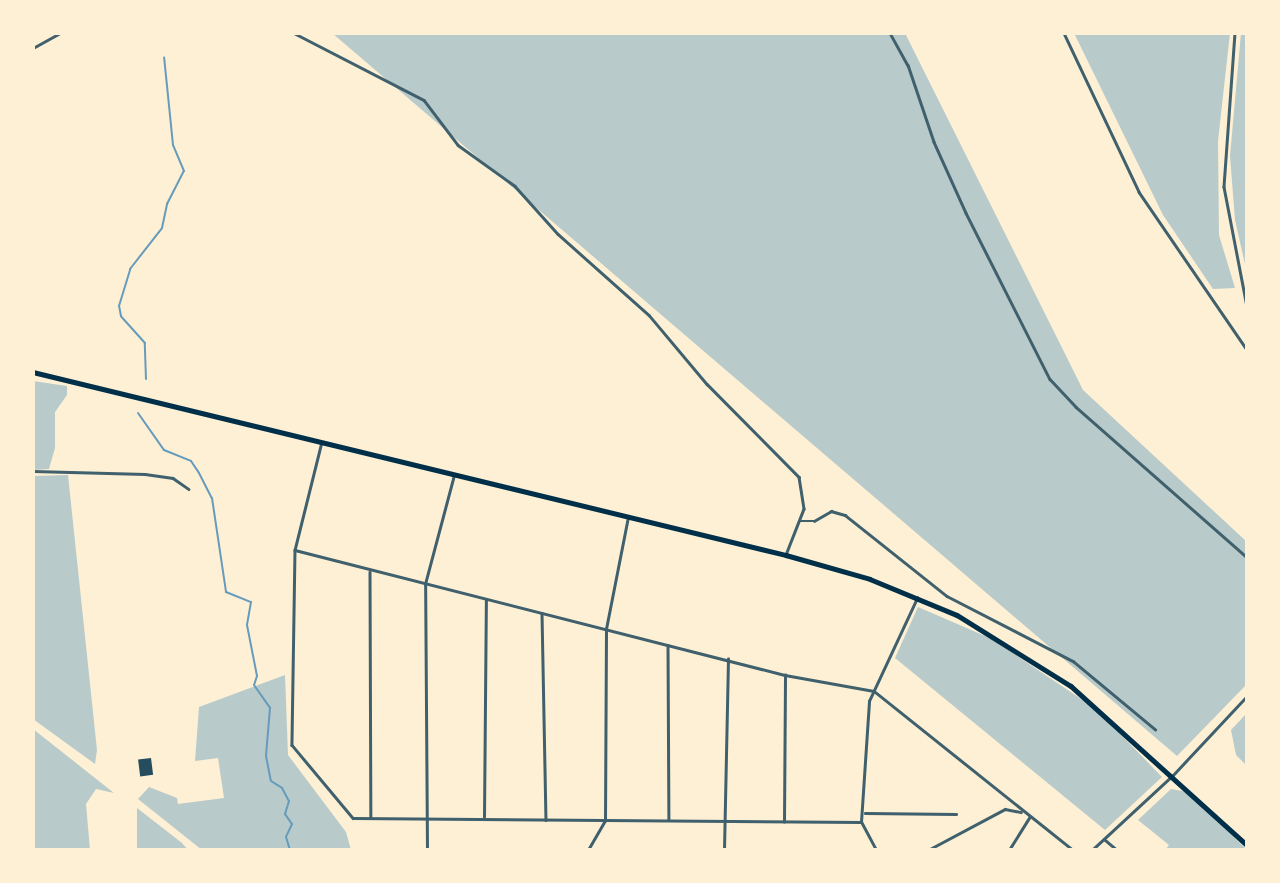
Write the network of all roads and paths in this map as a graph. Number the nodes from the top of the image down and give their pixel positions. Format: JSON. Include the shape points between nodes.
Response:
{"nodes":[{"id":1,"x":60,"y":33,"type":"edge"},
{"id":2,"x":294,"y":33,"type":"edge"},
{"id":3,"x":890,"y":33,"type":"edge"},
{"id":4,"x":1064,"y":33,"type":"edge"},
{"id":5,"x":1235,"y":33,"type":"edge"},
{"id":6,"x":33,"y":48,"type":"edge"},
{"id":7,"x":1247,"y":306,"type":"edge"},
{"id":8,"x":1247,"y":350,"type":"edge"},
{"id":9,"x":33,"y":372,"type":"edge"},
{"id":10,"x":322,"y":442,"type":"junction"},
{"id":11,"x":33,"y":471,"type":"edge"},
{"id":12,"x":454,"y":475,"type":"junction"},
{"id":13,"x":189,"y":489,"type":"dead end"},
{"id":14,"x":628,"y":516,"type":"junction"},
{"id":15,"x":800,"y":521,"type":"junction"},
{"id":16,"x":295,"y":550,"type":"junction"},
{"id":17,"x":786,"y":555,"type":"junction"},
{"id":18,"x":1247,"y":557,"type":"edge"},
{"id":19,"x":370,"y":572,"type":"junction"},
{"id":20,"x":425,"y":584,"type":"junction"},
{"id":21,"x":916,"y":598,"type":"junction"},
{"id":22,"x":486,"y":599,"type":"junction"},
{"id":23,"x":542,"y":613,"type":"junction"},
{"id":24,"x":606,"y":629,"type":"junction"},
{"id":25,"x":668,"y":645,"type":"junction"},
{"id":26,"x":728,"y":659,"type":"junction"},
{"id":27,"x":785,"y":675,"type":"junction"},
{"id":28,"x":874,"y":691,"type":"junction"},
{"id":29,"x":1247,"y":696,"type":"edge"},
{"id":30,"x":1155,"y":729,"type":"dead end"},
{"id":31,"x":1173,"y":775,"type":"junction"},
{"id":32,"x":865,"y":813,"type":"junction"},
{"id":33,"x":1024,"y":813,"type":"junction"},
{"id":34,"x":956,"y":814,"type":"dead end"},
{"id":35,"x":371,"y":817,"type":"junction"},
{"id":36,"x":484,"y":817,"type":"junction"},
{"id":37,"x":1030,"y":817,"type":"junction"},
{"id":38,"x":427,"y":819,"type":"junction"},
{"id":39,"x":546,"y":820,"type":"junction"},
{"id":40,"x":669,"y":820,"type":"junction"},
{"id":41,"x":605,"y":821,"type":"junction"},
{"id":42,"x":724,"y":822,"type":"junction"},
{"id":43,"x":784,"y":822,"type":"junction"},
{"id":44,"x":861,"y":822,"type":"junction"},
{"id":45,"x":1104,"y":839,"type":"junction"},
{"id":46,"x":1247,"y":845,"type":"edge"},
{"id":47,"x":427,"y":850,"type":"edge"},
{"id":48,"x":588,"y":850,"type":"edge"},
{"id":49,"x":724,"y":850,"type":"edge"},
{"id":50,"x":876,"y":850,"type":"edge"},
{"id":51,"x":928,"y":850,"type":"edge"},
{"id":52,"x":1009,"y":850,"type":"edge"},
{"id":53,"x":1073,"y":850,"type":"edge"},
{"id":54,"x":1093,"y":850,"type":"edge"},
{"id":55,"x":1117,"y":850,"type":"edge"}],
"edges":[{"from":1,"to":6,"type":"street"},
{"from":2,"to":15,"type":"street","via":[[424,100],[458,145],[515,186],[558,234],[649,315],[707,384],[799,477],[804,498]]},
{"from":3,"to":18,"type":"street","via":[[908,65],[934,142],[983,248],[1050,379]]},
{"from":4,"to":8,"type":"street","via":[[1139,192]]},
{"from":5,"to":7,"type":"street","via":[[1226,109],[1224,199]]},
{"from":9,"to":10,"type":"main road"},
{"from":10,"to":12,"type":"main road"},
{"from":10,"to":16,"type":"street"},
{"from":11,"to":13,"type":"street","via":[[145,474],[173,478]]},
{"from":12,"to":14,"type":"main road"},
{"from":12,"to":20,"type":"street"},
{"from":14,"to":17,"type":"main road"},
{"from":14,"to":24,"type":"street"},
{"from":15,"to":17,"type":"street"},
{"from":15,"to":30,"type":"street","via":[[814,521],[831,511],[845,515],[954,600],[1073,661]]},
{"from":16,"to":19,"type":"street"},
{"from":16,"to":35,"type":"street","via":[[292,745],[354,818]]},
{"from":17,"to":21,"type":"main road"},
{"from":19,"to":20,"type":"street"},
{"from":19,"to":35,"type":"street"},
{"from":20,"to":22,"type":"street"},
{"from":20,"to":38,"type":"street"},
{"from":21,"to":28,"type":"street"},
{"from":21,"to":31,"type":"main road","via":[[957,615],[1031,659],[1107,715]]},
{"from":22,"to":23,"type":"street"},
{"from":22,"to":36,"type":"street"},
{"from":23,"to":24,"type":"street"},
{"from":23,"to":39,"type":"street"},
{"from":24,"to":25,"type":"street"},
{"from":24,"to":41,"type":"street"},
{"from":25,"to":26,"type":"street"},
{"from":25,"to":40,"type":"street"},
{"from":26,"to":27,"type":"street"},
{"from":26,"to":42,"type":"street"},
{"from":27,"to":28,"type":"street"},
{"from":27,"to":43,"type":"street"},
{"from":28,"to":32,"type":"street","via":[[869,701]]},
{"from":28,"to":33,"type":"street"},
{"from":29,"to":31,"type":"street"},
{"from":31,"to":45,"type":"street"},
{"from":31,"to":46,"type":"main road"},
{"from":32,"to":34,"type":"street"},
{"from":32,"to":44,"type":"street"},
{"from":33,"to":37,"type":"street"},
{"from":33,"to":51,"type":"street","via":[[1005,809]]},
{"from":35,"to":38,"type":"street"},
{"from":36,"to":38,"type":"street"},
{"from":36,"to":39,"type":"street"},
{"from":37,"to":52,"type":"street"},
{"from":37,"to":53,"type":"street"},
{"from":38,"to":47,"type":"street"},
{"from":39,"to":41,"type":"street"},
{"from":40,"to":41,"type":"street"},
{"from":40,"to":42,"type":"street"},
{"from":41,"to":48,"type":"street"},
{"from":42,"to":43,"type":"street"},
{"from":42,"to":49,"type":"street"},
{"from":43,"to":44,"type":"street"},
{"from":44,"to":50,"type":"street"},
{"from":45,"to":54,"type":"street"},
{"from":45,"to":55,"type":"street"}]}
